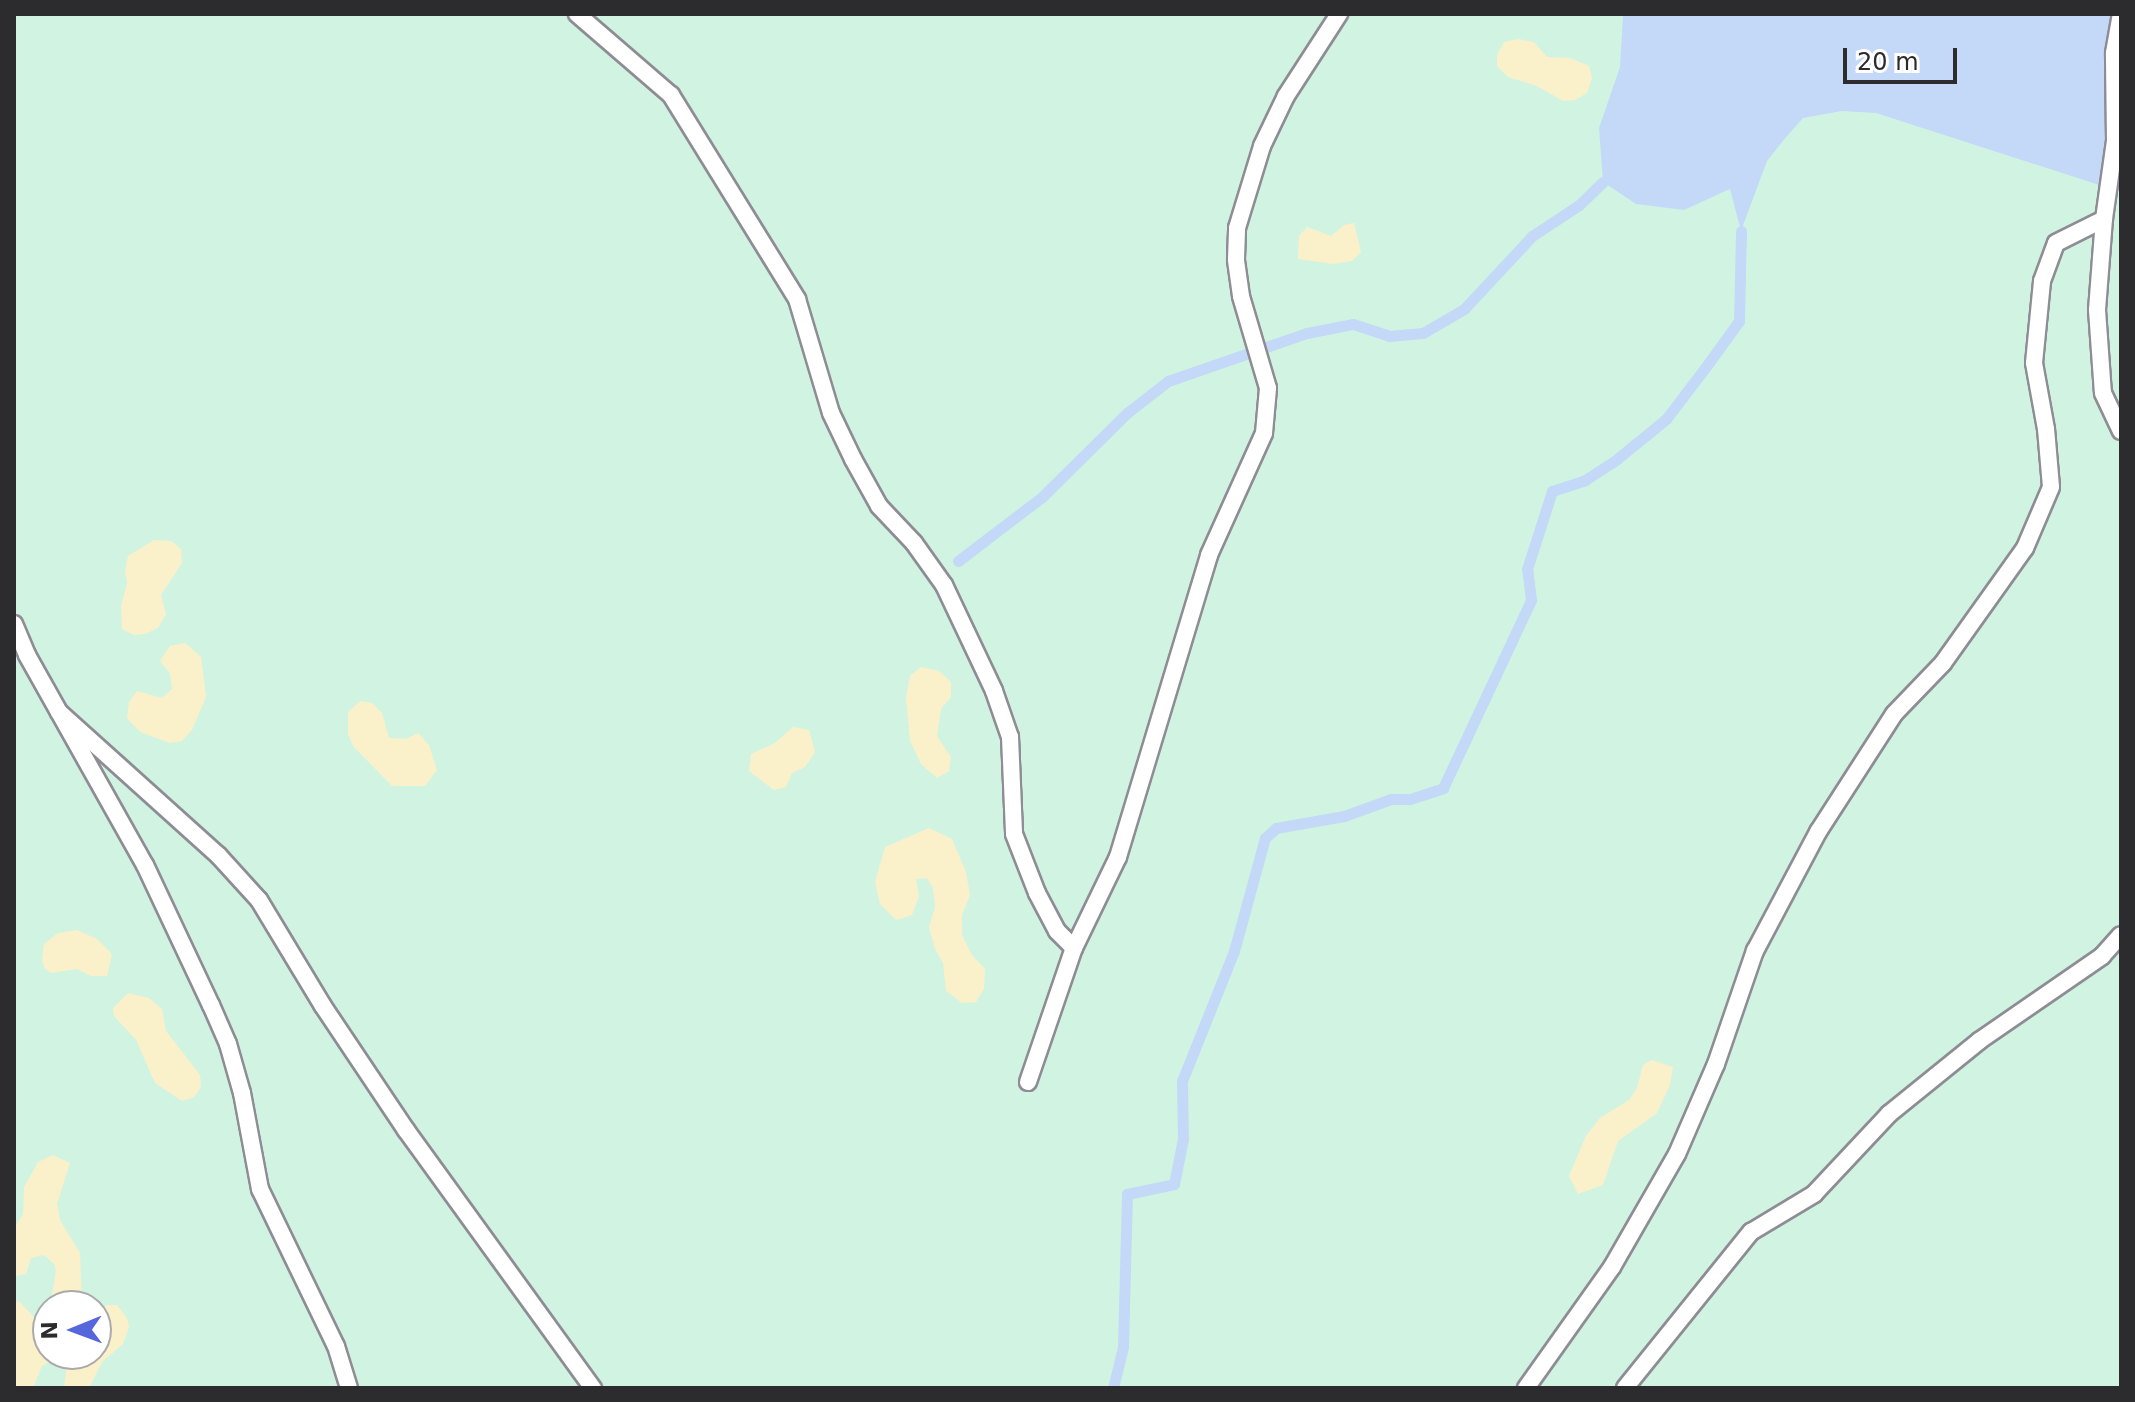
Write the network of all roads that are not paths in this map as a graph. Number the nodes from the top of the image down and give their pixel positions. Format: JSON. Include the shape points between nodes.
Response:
{"nodes":[{"id":1,"x":577,"y":14,"type":"edge"},
{"id":2,"x":1339,"y":14,"type":"edge"},
{"id":3,"x":2121,"y":15,"type":"edge"},
{"id":4,"x":2104,"y":213,"type":"junction"},
{"id":5,"x":2121,"y":431,"type":"edge"},
{"id":6,"x":14,"y":624,"type":"edge"},
{"id":7,"x":59,"y":712,"type":"junction"},
{"id":8,"x":2121,"y":935,"type":"edge"},
{"id":9,"x":1074,"y":948,"type":"junction"},
{"id":10,"x":1028,"y":1082,"type":"dead end"},
{"id":11,"x":349,"y":1388,"type":"edge"},
{"id":12,"x":593,"y":1388,"type":"edge"},
{"id":13,"x":1526,"y":1388,"type":"edge"},
{"id":14,"x":1625,"y":1388,"type":"edge"}],
"edges":[{"from":1,"to":9,"type":"lane","via":[[671,95],[797,299],[831,413],[853,459],[879,506],[944,585],[994,691],[1010,737],[1014,834],[1057,931]]},
{"from":2,"to":9,"type":"lane","via":[[1286,96],[1262,146],[1237,228],[1241,296],[1268,388],[1264,433],[1209,555],[1118,857]]},
{"from":3,"to":4,"type":"lane","via":[[2114,53],[2115,141]]},
{"from":4,"to":5,"type":"lane","via":[[2097,310],[2103,393]]},
{"from":4,"to":13,"type":"lane","via":[[2056,243],[2042,281],[2034,363],[2051,487],[2025,548],[1943,663],[1894,714],[1818,832],[1755,951],[1716,1064],[1677,1154],[1612,1267]]},
{"from":6,"to":7,"type":"lane"},
{"from":7,"to":11,"type":"lane","via":[[145,865],[222,1031],[242,1093],[260,1189],[331,1333]]},
{"from":7,"to":12,"type":"lane","via":[[218,855],[259,900],[406,1130]]},
{"from":8,"to":14,"type":"lane","via":[[2102,956],[1979,1041],[1889,1114],[1814,1194],[1751,1232]]},
{"from":9,"to":10,"type":"lane"}]}
